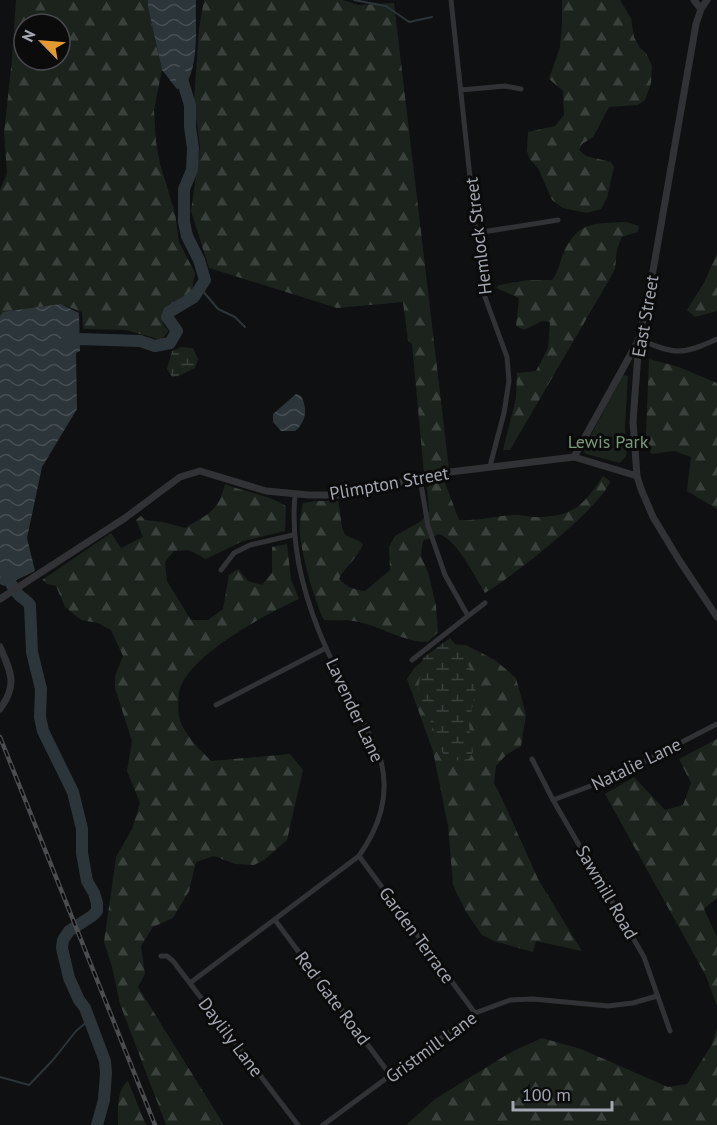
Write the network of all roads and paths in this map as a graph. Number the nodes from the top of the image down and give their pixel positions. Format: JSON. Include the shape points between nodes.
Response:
{"nodes":[{"id":1,"x":451,"y":0,"type":"edge"},
{"id":2,"x":694,"y":0,"type":"edge"},
{"id":3,"x":707,"y":0,"type":"edge"},
{"id":4,"x":701,"y":9,"type":"junction"},
{"id":5,"x":521,"y":89,"type":"dead end"},
{"id":6,"x":461,"y":90,"type":"junction"},
{"id":7,"x":558,"y":220,"type":"dead end"},
{"id":8,"x":477,"y":233,"type":"junction"},
{"id":9,"x":639,"y":339,"type":"junction"},
{"id":10,"x":717,"y":339,"type":"edge"},
{"id":11,"x":574,"y":457,"type":"junction"},
{"id":12,"x":490,"y":466,"type":"junction"},
{"id":13,"x":637,"y":476,"type":"junction"},
{"id":14,"x":420,"y":478,"type":"junction"},
{"id":15,"x":295,"y":495,"type":"junction"},
{"id":16,"x":293,"y":534,"type":"junction"},
{"id":17,"x":221,"y":570,"type":"dead end"},
{"id":18,"x":0,"y":599,"type":"edge"},
{"id":19,"x":485,"y":603,"type":"dead end"},
{"id":20,"x":468,"y":616,"type":"junction"},
{"id":21,"x":717,"y":617,"type":"edge"},
{"id":22,"x":0,"y":647,"type":"edge"},
{"id":23,"x":326,"y":648,"type":"junction"},
{"id":24,"x":412,"y":660,"type":"dead end"},
{"id":25,"x":216,"y":705,"type":"dead end"},
{"id":26,"x":0,"y":709,"type":"edge"},
{"id":27,"x":717,"y":724,"type":"edge"},
{"id":28,"x":532,"y":759,"type":"dead end"},
{"id":29,"x":554,"y":800,"type":"junction"},
{"id":30,"x":359,"y":856,"type":"junction"},
{"id":31,"x":274,"y":920,"type":"junction"},
{"id":32,"x":161,"y":956,"type":"dead end"},
{"id":33,"x":190,"y":983,"type":"junction"},
{"id":34,"x":657,"y":996,"type":"junction"},
{"id":35,"x":475,"y":1013,"type":"junction"},
{"id":36,"x":670,"y":1030,"type":"dead end"},
{"id":37,"x":391,"y":1076,"type":"junction"},
{"id":38,"x":298,"y":1125,"type":"edge"},
{"id":39,"x":323,"y":1125,"type":"edge"}],
"edges":[{"from":1,"to":6,"type":"street","name":"Hemlock Street"},
{"from":2,"to":4,"type":"street"},
{"from":3,"to":4,"type":"street","name":"East Street"},
{"from":4,"to":9,"type":"street","name":"East Street"},
{"from":5,"to":6,"type":"street","via":[[505,86]]},
{"from":6,"to":8,"type":"street","name":"Hemlock Street"},
{"from":7,"to":8,"type":"street"},
{"from":8,"to":12,"type":"street","name":"Hemlock Street","via":[[482,289],[507,357],[509,381]]},
{"from":9,"to":10,"type":"street","via":[[682,352]]},
{"from":9,"to":11,"type":"street"},
{"from":9,"to":13,"type":"street","name":"East Street","via":[[633,422]]},
{"from":11,"to":12,"type":"street","name":"Plimpton Street"},
{"from":11,"to":13,"type":"street","name":"Plimpton Street"},
{"from":12,"to":14,"type":"street","name":"Plimpton Street"},
{"from":13,"to":21,"type":"street","name":"East Street","via":[[653,517]]},
{"from":14,"to":15,"type":"street","name":"Plimpton Street","via":[[339,495]]},
{"from":14,"to":20,"type":"street","via":[[428,526],[445,575]]},
{"from":15,"to":16,"type":"street","name":"Lavender Lane"},
{"from":15,"to":18,"type":"street","name":"Plimpton Street","via":[[266,491],[201,471],[189,473]]},
{"from":16,"to":17,"type":"street","via":[[250,544],[234,553]]},
{"from":16,"to":23,"type":"street","name":"Lavender Lane","via":[[300,573]]},
{"from":19,"to":20,"type":"street"},
{"from":20,"to":24,"type":"street"},
{"from":22,"to":26,"type":"street","via":[[12,683]]},
{"from":23,"to":25,"type":"street"},
{"from":23,"to":30,"type":"street","name":"Lavender Lane","via":[[375,747],[385,776],[384,804],[376,828]]},
{"from":27,"to":29,"type":"street","name":"Natalie Lane","via":[[612,778]]},
{"from":28,"to":29,"type":"street","name":"Sawmill Road"},
{"from":29,"to":34,"type":"street","name":"Sawmill Road","via":[[644,957]]},
{"from":30,"to":31,"type":"street","name":"Lavender Lane"},
{"from":30,"to":35,"type":"street","name":"Garden Terrace"},
{"from":31,"to":33,"type":"street","name":"Lavender Lane"},
{"from":31,"to":37,"type":"street","name":"Red Gate Road"},
{"from":32,"to":33,"type":"street","name":"Daylily Lane","via":[[169,958]]},
{"from":33,"to":38,"type":"street","name":"Daylily Lane"},
{"from":34,"to":35,"type":"street","name":"Gristmill Lane","via":[[608,1006],[510,1000]]},
{"from":34,"to":36,"type":"street","name":"Sawmill Road"},
{"from":35,"to":37,"type":"street","name":"Gristmill Lane"},
{"from":37,"to":39,"type":"street","name":"Gristmill Lane"}]}
